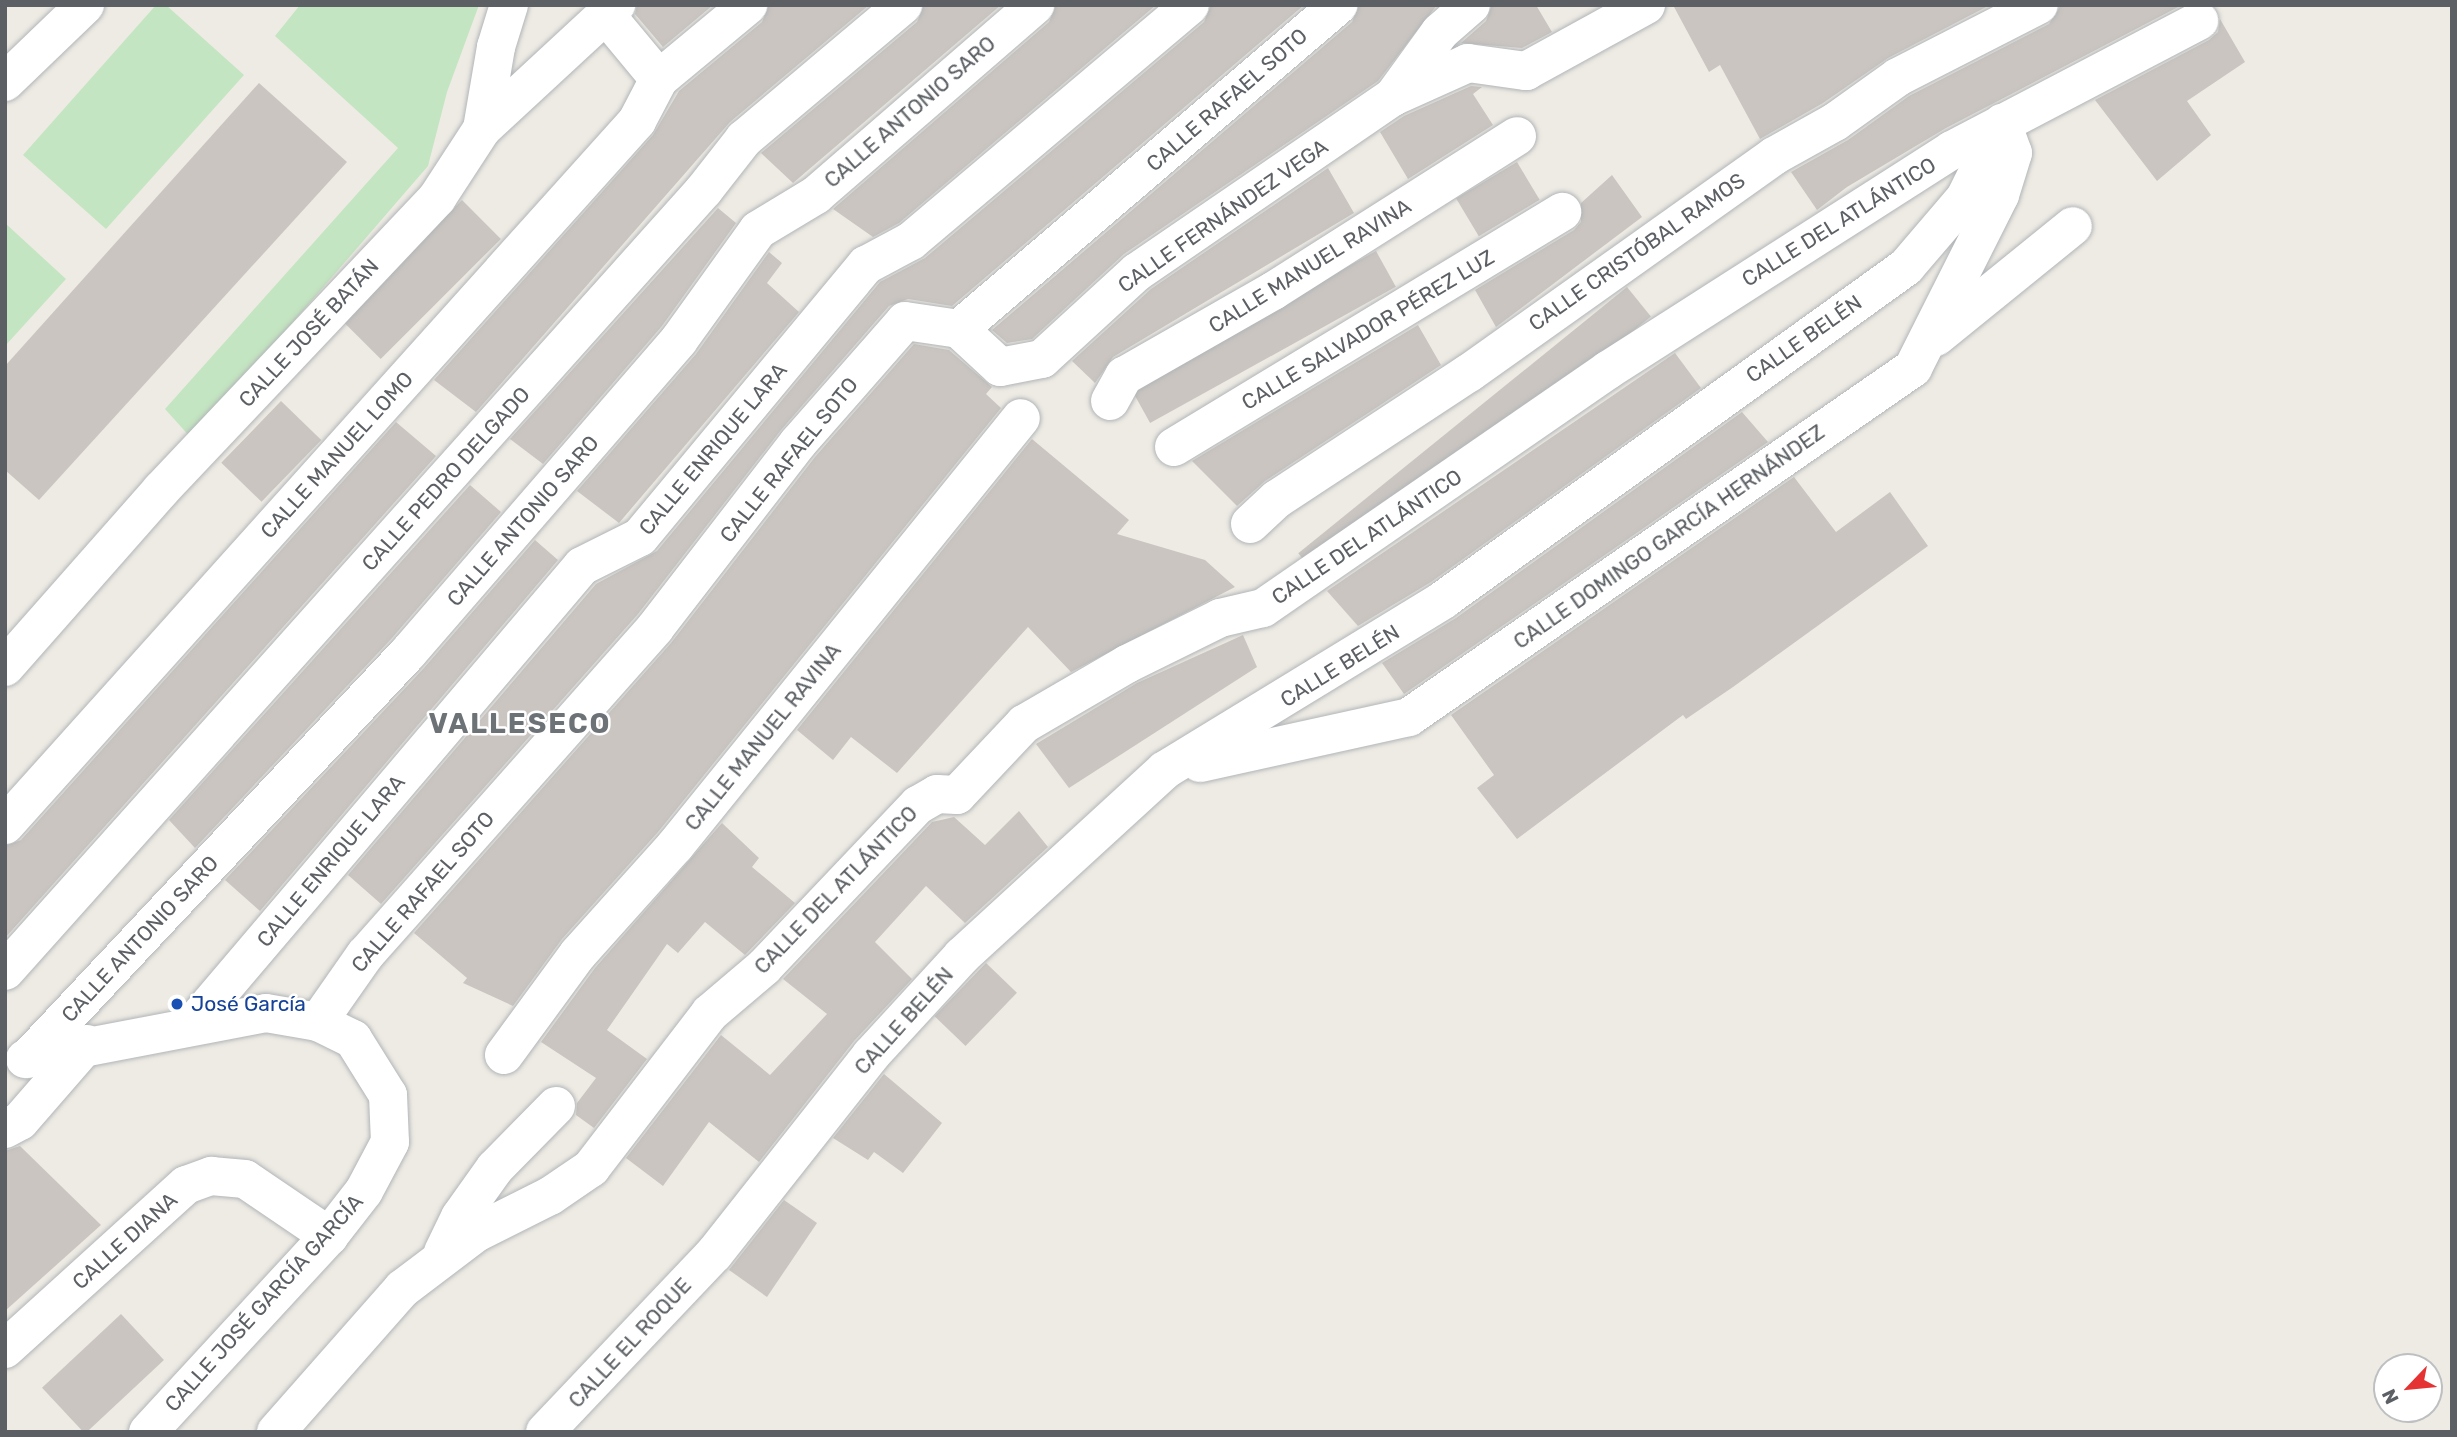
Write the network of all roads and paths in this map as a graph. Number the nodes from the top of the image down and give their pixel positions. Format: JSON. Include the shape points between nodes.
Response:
{"nodes":[{"id":1,"x":85,"y":5,"type":"edge"},
{"id":2,"x":509,"y":5,"type":"edge"},
{"id":3,"x":748,"y":5,"type":"edge"},
{"id":4,"x":903,"y":5,"type":"edge"},
{"id":5,"x":1035,"y":5,"type":"edge"},
{"id":6,"x":1190,"y":5,"type":"edge"},
{"id":7,"x":1338,"y":5,"type":"edge"},
{"id":8,"x":1471,"y":5,"type":"edge"},
{"id":9,"x":1646,"y":5,"type":"edge"},
{"id":10,"x":2039,"y":5,"type":"edge"},
{"id":11,"x":610,"y":10,"type":"edge"},
{"id":12,"x":2199,"y":21,"type":"dead end"},
{"id":13,"x":659,"y":79,"type":"junction"},
{"id":14,"x":5,"y":82,"type":"edge"},
{"id":15,"x":1393,"y":97,"type":"junction"},
{"id":16,"x":2002,"y":123,"type":"junction"},
{"id":17,"x":482,"y":129,"type":"junction"},
{"id":18,"x":1517,"y":136,"type":"dead end"},
{"id":19,"x":1562,"y":212,"type":"dead end"},
{"id":20,"x":2073,"y":226,"type":"dead end"},
{"id":21,"x":959,"y":329,"type":"junction"},
{"id":22,"x":1921,"y":350,"type":"junction"},
{"id":23,"x":1110,"y":401,"type":"dead end"},
{"id":24,"x":1021,"y":418,"type":"dead end"},
{"id":25,"x":1174,"y":447,"type":"dead end"},
{"id":26,"x":1250,"y":524,"type":"dead end"},
{"id":27,"x":5,"y":667,"type":"edge"},
{"id":28,"x":1165,"y":770,"type":"junction"},
{"id":29,"x":5,"y":825,"type":"edge"},
{"id":30,"x":5,"y":971,"type":"edge"},
{"id":31,"x":318,"y":1022,"type":"junction"},
{"id":32,"x":192,"y":1025,"type":"junction"},
{"id":33,"x":87,"y":1044,"type":"junction"},
{"id":34,"x":504,"y":1055,"type":"dead end"},
{"id":35,"x":16,"y":1060,"type":"edge"},
{"id":36,"x":556,"y":1106,"type":"dead end"},
{"id":37,"x":5,"y":1129,"type":"edge"},
{"id":38,"x":329,"y":1236,"type":"junction"},
{"id":39,"x":714,"y":1254,"type":"joint"},
{"id":40,"x":438,"y":1263,"type":"junction"},
{"id":41,"x":5,"y":1349,"type":"edge"},
{"id":42,"x":148,"y":1432,"type":"edge"},
{"id":43,"x":276,"y":1432,"type":"edge"},
{"id":44,"x":545,"y":1432,"type":"edge"}],
"edges":[{"from":1,"to":14,"type":"street"},
{"from":2,"to":17,"type":"street","via":[[496,47]]},
{"from":3,"to":13,"type":"street","name":"CALLE MANUEL LOMO"},
{"from":4,"to":30,"type":"street","name":"CALLE PEDRO DELGADO","via":[[744,139],[704,190]]},
{"from":5,"to":35,"type":"street","name":"CALLE ANTONIO SARO","via":[[816,195],[758,230],[679,340],[408,653]]},
{"from":6,"to":32,"type":"street","name":"CALLE ENRIQUE LARA","via":[[911,241],[866,265],[640,537],[582,566]]},
{"from":7,"to":21,"type":"street","name":"CALLE RAFAEL SOTO"},
{"from":8,"to":15,"type":"street","name":"CALLE FERNÁNDEZ VEGA","via":[[1440,32]]},
{"from":9,"to":15,"type":"street","via":[[1526,71],[1468,63]]},
{"from":10,"to":26,"type":"street","name":"CALLE CRISTÓBAL RAMOS","via":[[1898,77],[1835,122],[1774,156],[1469,373],[1277,499]]},
{"from":11,"to":13,"type":"street"},
{"from":11,"to":17,"type":"street","name":"CALLE JOSÉ BATÁN"},
{"from":12,"to":16,"type":"street","name":"CALLE DEL ATLÁNTICO"},
{"from":13,"to":29,"type":"street","name":"CALLE MANUEL LOMO","via":[[637,121]]},
{"from":15,"to":21,"type":"street","name":"CALLE FERNÁNDEZ VEGA","via":[[1137,272],[1042,359],[1000,367]]},
{"from":16,"to":22,"type":"street","name":"CALLE DOMINGO GARCÍA HERNÁNDEZ","via":[[2013,153],[2000,195]]},
{"from":16,"to":28,"type":"street","name":"CALLE BELÉN","via":[[1965,198],[1906,268],[1443,600]]},
{"from":16,"to":40,"type":"street","name":"CALLE DEL ATLÁNTICO","via":[[1619,363],[1273,602],[1220,618],[1127,664],[1024,724],[957,795],[937,794],[918,805],[764,967],[710,1013],[591,1168],[550,1196],[476,1233]]},
{"from":17,"to":27,"type":"street","name":"CALLE JOSÉ BATÁN","via":[[437,198],[161,490]]},
{"from":18,"to":23,"type":"street","name":"CALLE MANUEL RAVINA","via":[[1273,291],[1124,376]]},
{"from":19,"to":25,"type":"street","name":"CALLE SALVADOR PÉREZ LUZ"},
{"from":20,"to":22,"type":"street"},
{"from":21,"to":31,"type":"street","name":"CALLE RAFAEL SOTO","via":[[905,321],[798,443],[654,628],[365,955]]},
{"from":22,"to":28,"type":"street","name":"CALLE DOMINGO GARCÍA HERNÁNDEZ","via":[[1913,368],[1409,718]]},
{"from":24,"to":34,"type":"street","name":"CALLE MANUEL RAVINA","via":[[675,846],[578,954]]},
{"from":28,"to":39,"type":"street","name":"CALLE BELÉN","via":[[962,956],[871,1055]]},
{"from":31,"to":32,"type":"street","name":"CALLE JOSÉ GARCÍA GARCÍA","via":[[267,1013]]},
{"from":31,"to":38,"type":"street","name":"CALLE JOSÉ GARCÍA GARCÍA","via":[[353,1039],[388,1095],[390,1142],[364,1191]]},
{"from":32,"to":33,"type":"street","name":"CALLE JOSÉ GARCÍA GARCÍA"},
{"from":33,"to":35,"type":"street","name":"CALLE JOSÉ GARCÍA GARCÍA"},
{"from":33,"to":37,"type":"street","via":[[20,1122]]},
{"from":36,"to":40,"type":"street","via":[[495,1168],[460,1217]]},
{"from":38,"to":41,"type":"street","name":"CALLE DIANA","via":[[245,1179],[211,1176],[187,1185]]},
{"from":38,"to":42,"type":"street","name":"CALLE JOSÉ GARCÍA GARCÍA"},
{"from":39,"to":44,"type":"street","name":"CALLE EL ROQUE"},
{"from":40,"to":43,"type":"street","name":"CALLE DEL ATLÁNTICO","via":[[402,1289]]}]}
